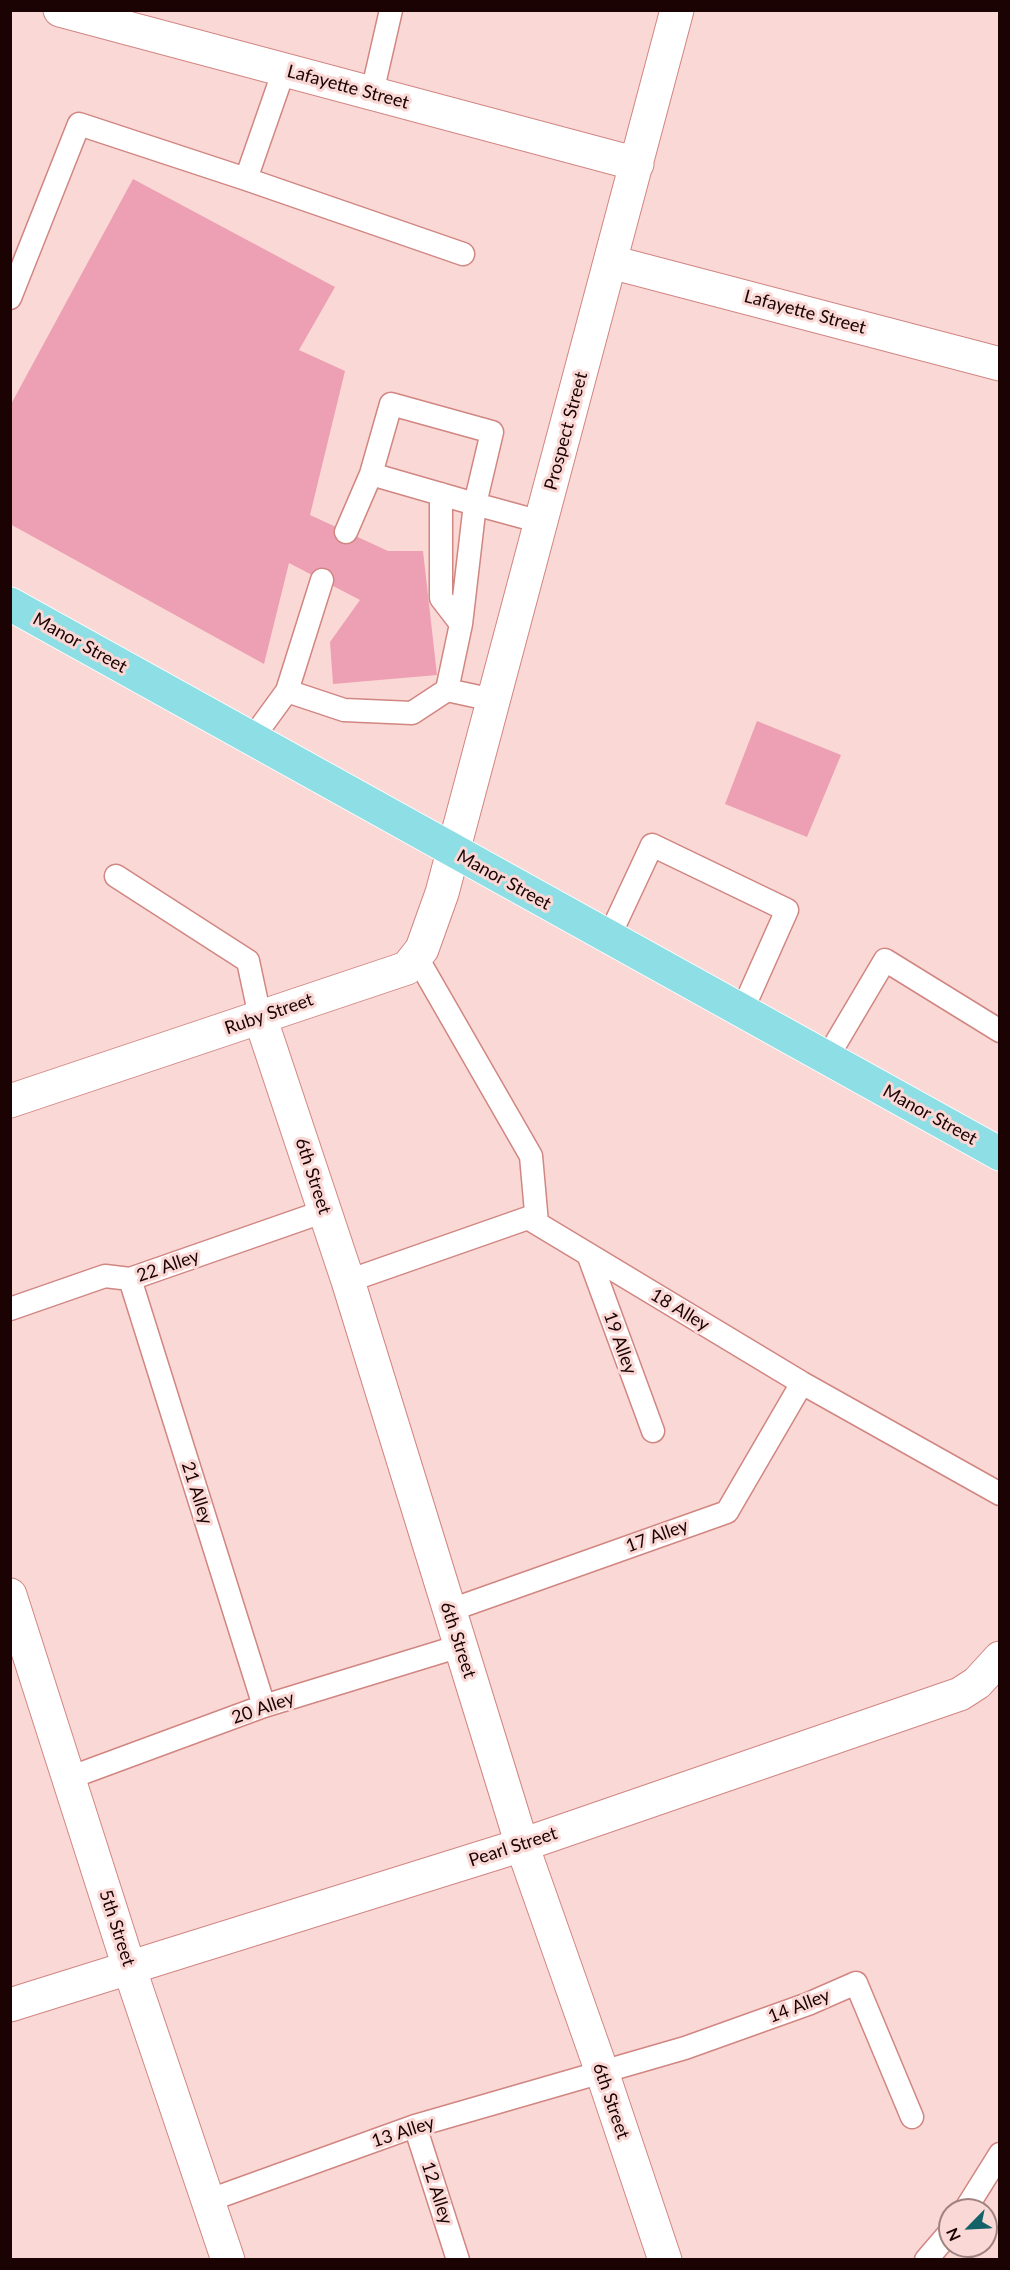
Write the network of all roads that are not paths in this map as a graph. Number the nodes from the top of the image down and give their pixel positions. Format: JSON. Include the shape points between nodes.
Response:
{"nodes":[{"id":1,"x":60,"y":10,"type":"edge"},
{"id":2,"x":391,"y":10,"type":"edge"},
{"id":3,"x":677,"y":10,"type":"edge"},
{"id":4,"x":284,"y":70,"type":"junction"},
{"id":5,"x":372,"y":93,"type":"junction"},
{"id":6,"x":637,"y":164,"type":"junction"},
{"id":7,"x":246,"y":179,"type":"junction"},
{"id":8,"x":463,"y":254,"type":"dead end"},
{"id":9,"x":611,"y":262,"type":"junction"},
{"id":10,"x":10,"y":298,"type":"edge"},
{"id":11,"x":999,"y":364,"type":"edge"},
{"id":12,"x":371,"y":474,"type":"junction"},
{"id":13,"x":441,"y":494,"type":"junction"},
{"id":14,"x":475,"y":504,"type":"junction"},
{"id":15,"x":542,"y":522,"type":"junction"},
{"id":16,"x":346,"y":532,"type":"dead end"},
{"id":17,"x":322,"y":580,"type":"dead end"},
{"id":18,"x":10,"y":604,"type":"edge"},
{"id":19,"x":461,"y":624,"type":"junction"},
{"id":20,"x":447,"y":690,"type":"junction"},
{"id":21,"x":287,"y":691,"type":"junction"},
{"id":22,"x":493,"y":700,"type":"junction"},
{"id":23,"x":252,"y":739,"type":"junction"},
{"id":24,"x":453,"y":851,"type":"junction"},
{"id":25,"x":116,"y":876,"type":"dead end"},
{"id":26,"x":609,"y":937,"type":"junction"},
{"id":27,"x":416,"y":956,"type":"junction"},
{"id":28,"x":742,"y":1011,"type":"junction"},
{"id":29,"x":260,"y":1017,"type":"junction"},
{"id":30,"x":999,"y":1031,"type":"edge"},
{"id":31,"x":827,"y":1058,"type":"junction"},
{"id":32,"x":10,"y":1101,"type":"edge"},
{"id":33,"x":999,"y":1154,"type":"edge"},
{"id":34,"x":325,"y":1211,"type":"junction"},
{"id":35,"x":537,"y":1223,"type":"junction"},
{"id":36,"x":588,"y":1254,"type":"junction"},
{"id":37,"x":129,"y":1279,"type":"junction"},
{"id":38,"x":348,"y":1281,"type":"junction"},
{"id":39,"x":10,"y":1309,"type":"edge"},
{"id":40,"x":802,"y":1383,"type":"junction"},
{"id":41,"x":653,"y":1431,"type":"dead end"},
{"id":42,"x":999,"y":1494,"type":"edge"},
{"id":43,"x":10,"y":1594,"type":"edge"},
{"id":44,"x":448,"y":1611,"type":"junction"},
{"id":45,"x":460,"y":1646,"type":"junction"},
{"id":46,"x":999,"y":1658,"type":"edge"},
{"id":47,"x":264,"y":1706,"type":"junction"},
{"id":48,"x":69,"y":1778,"type":"junction"},
{"id":49,"x":522,"y":1845,"type":"junction"},
{"id":50,"x":129,"y":1967,"type":"junction"},
{"id":51,"x":10,"y":2005,"type":"edge"},
{"id":52,"x":602,"y":2073,"type":"junction"},
{"id":53,"x":912,"y":2117,"type":"dead end"},
{"id":54,"x":415,"y":2126,"type":"junction"},
{"id":55,"x":999,"y":2154,"type":"edge"},
{"id":56,"x":972,"y":2198,"type":"edge"},
{"id":57,"x":207,"y":2201,"type":"junction"},
{"id":58,"x":938,"y":2246,"type":"edge"},
{"id":59,"x":228,"y":2259,"type":"edge"},
{"id":60,"x":458,"y":2259,"type":"edge"},
{"id":61,"x":664,"y":2259,"type":"edge"},
{"id":62,"x":926,"y":2259,"type":"edge"}],
"edges":[{"from":1,"to":4,"type":"street","name":"Lafayette Street"},
{"from":2,"to":5,"type":"lane"},
{"from":3,"to":6,"type":"street","name":"Prospect Street"},
{"from":4,"to":5,"type":"street","name":"Lafayette Street"},
{"from":4,"to":7,"type":"lane"},
{"from":5,"to":6,"type":"street","name":"Lafayette Street"},
{"from":6,"to":9,"type":"street","name":"Prospect Street"},
{"from":7,"to":8,"type":"lane"},
{"from":7,"to":10,"type":"lane","via":[[79,124]]},
{"from":9,"to":11,"type":"street","name":"Lafayette Street"},
{"from":9,"to":15,"type":"street","name":"Prospect Street"},
{"from":12,"to":13,"type":"lane"},
{"from":12,"to":14,"type":"lane","via":[[391,404],[492,432]]},
{"from":12,"to":16,"type":"lane"},
{"from":13,"to":14,"type":"lane"},
{"from":13,"to":19,"type":"lane","via":[[441,598]]},
{"from":14,"to":15,"type":"lane"},
{"from":14,"to":19,"type":"lane"},
{"from":15,"to":22,"type":"street","name":"Prospect Street"},
{"from":17,"to":21,"type":"lane"},
{"from":18,"to":23,"type":"main road","name":"Manor Street"},
{"from":19,"to":20,"type":"lane"},
{"from":20,"to":21,"type":"lane","via":[[412,713],[344,710]]},
{"from":20,"to":22,"type":"lane"},
{"from":21,"to":23,"type":"lane"},
{"from":22,"to":24,"type":"street","name":"Prospect Street"},
{"from":23,"to":24,"type":"main road","name":"Manor Street"},
{"from":24,"to":26,"type":"main road","name":"Manor Street"},
{"from":24,"to":27,"type":"street","name":"Ruby Street","via":[[423,949]]},
{"from":25,"to":29,"type":"lane","via":[[248,961]]},
{"from":26,"to":28,"type":"main road","name":"Manor Street"},
{"from":26,"to":28,"type":"lane","via":[[652,845],[787,910]]},
{"from":27,"to":29,"type":"street","name":"Ruby Street","via":[[407,968]]},
{"from":27,"to":35,"type":"lane","via":[[531,1156]]},
{"from":28,"to":31,"type":"main road","name":"Manor Street"},
{"from":29,"to":32,"type":"street","name":"Ruby Street"},
{"from":29,"to":34,"type":"street","name":"6th Street"},
{"from":30,"to":31,"type":"lane","via":[[885,960]]},
{"from":31,"to":33,"type":"main road","name":"Manor Street"},
{"from":34,"to":37,"type":"lane","name":"22 Alley"},
{"from":34,"to":38,"type":"street","name":"6th Street"},
{"from":35,"to":36,"type":"lane","name":"18 Alley"},
{"from":35,"to":38,"type":"lane","via":[[528,1218]]},
{"from":36,"to":40,"type":"lane","name":"18 Alley"},
{"from":36,"to":41,"type":"lane","name":"19 Alley"},
{"from":37,"to":39,"type":"lane","name":"22 Alley","via":[[105,1276]]},
{"from":37,"to":47,"type":"lane","name":"21 Alley"},
{"from":38,"to":44,"type":"street","name":"6th Street"},
{"from":40,"to":42,"type":"lane","name":"18 Alley"},
{"from":40,"to":44,"type":"lane","name":"17 Alley","via":[[726,1512]]},
{"from":43,"to":48,"type":"street","name":"5th Street"},
{"from":44,"to":45,"type":"street","name":"6th Street"},
{"from":45,"to":47,"type":"lane","name":"20 Alley"},
{"from":45,"to":49,"type":"street","name":"6th Street"},
{"from":46,"to":49,"type":"street","name":"Pearl Street","via":[[977,1683],[960,1694]]},
{"from":47,"to":48,"type":"lane","name":"20 Alley"},
{"from":48,"to":50,"type":"street","name":"5th Street"},
{"from":49,"to":50,"type":"street","name":"Pearl Street"},
{"from":49,"to":52,"type":"street","name":"6th Street"},
{"from":50,"to":51,"type":"street","name":"Pearl Street"},
{"from":50,"to":57,"type":"street","name":"5th Street"},
{"from":52,"to":53,"type":"lane","name":"14 Alley","via":[[685,2048],[856,1983]]},
{"from":52,"to":54,"type":"lane","name":"13 Alley"},
{"from":52,"to":61,"type":"street","name":"6th Street"},
{"from":54,"to":57,"type":"lane","name":"13 Alley"},
{"from":54,"to":60,"type":"lane","name":"12 Alley"},
{"from":55,"to":56,"type":"lane"},
{"from":57,"to":59,"type":"street","name":"5th Street"},
{"from":58,"to":62,"type":"lane"}]}
